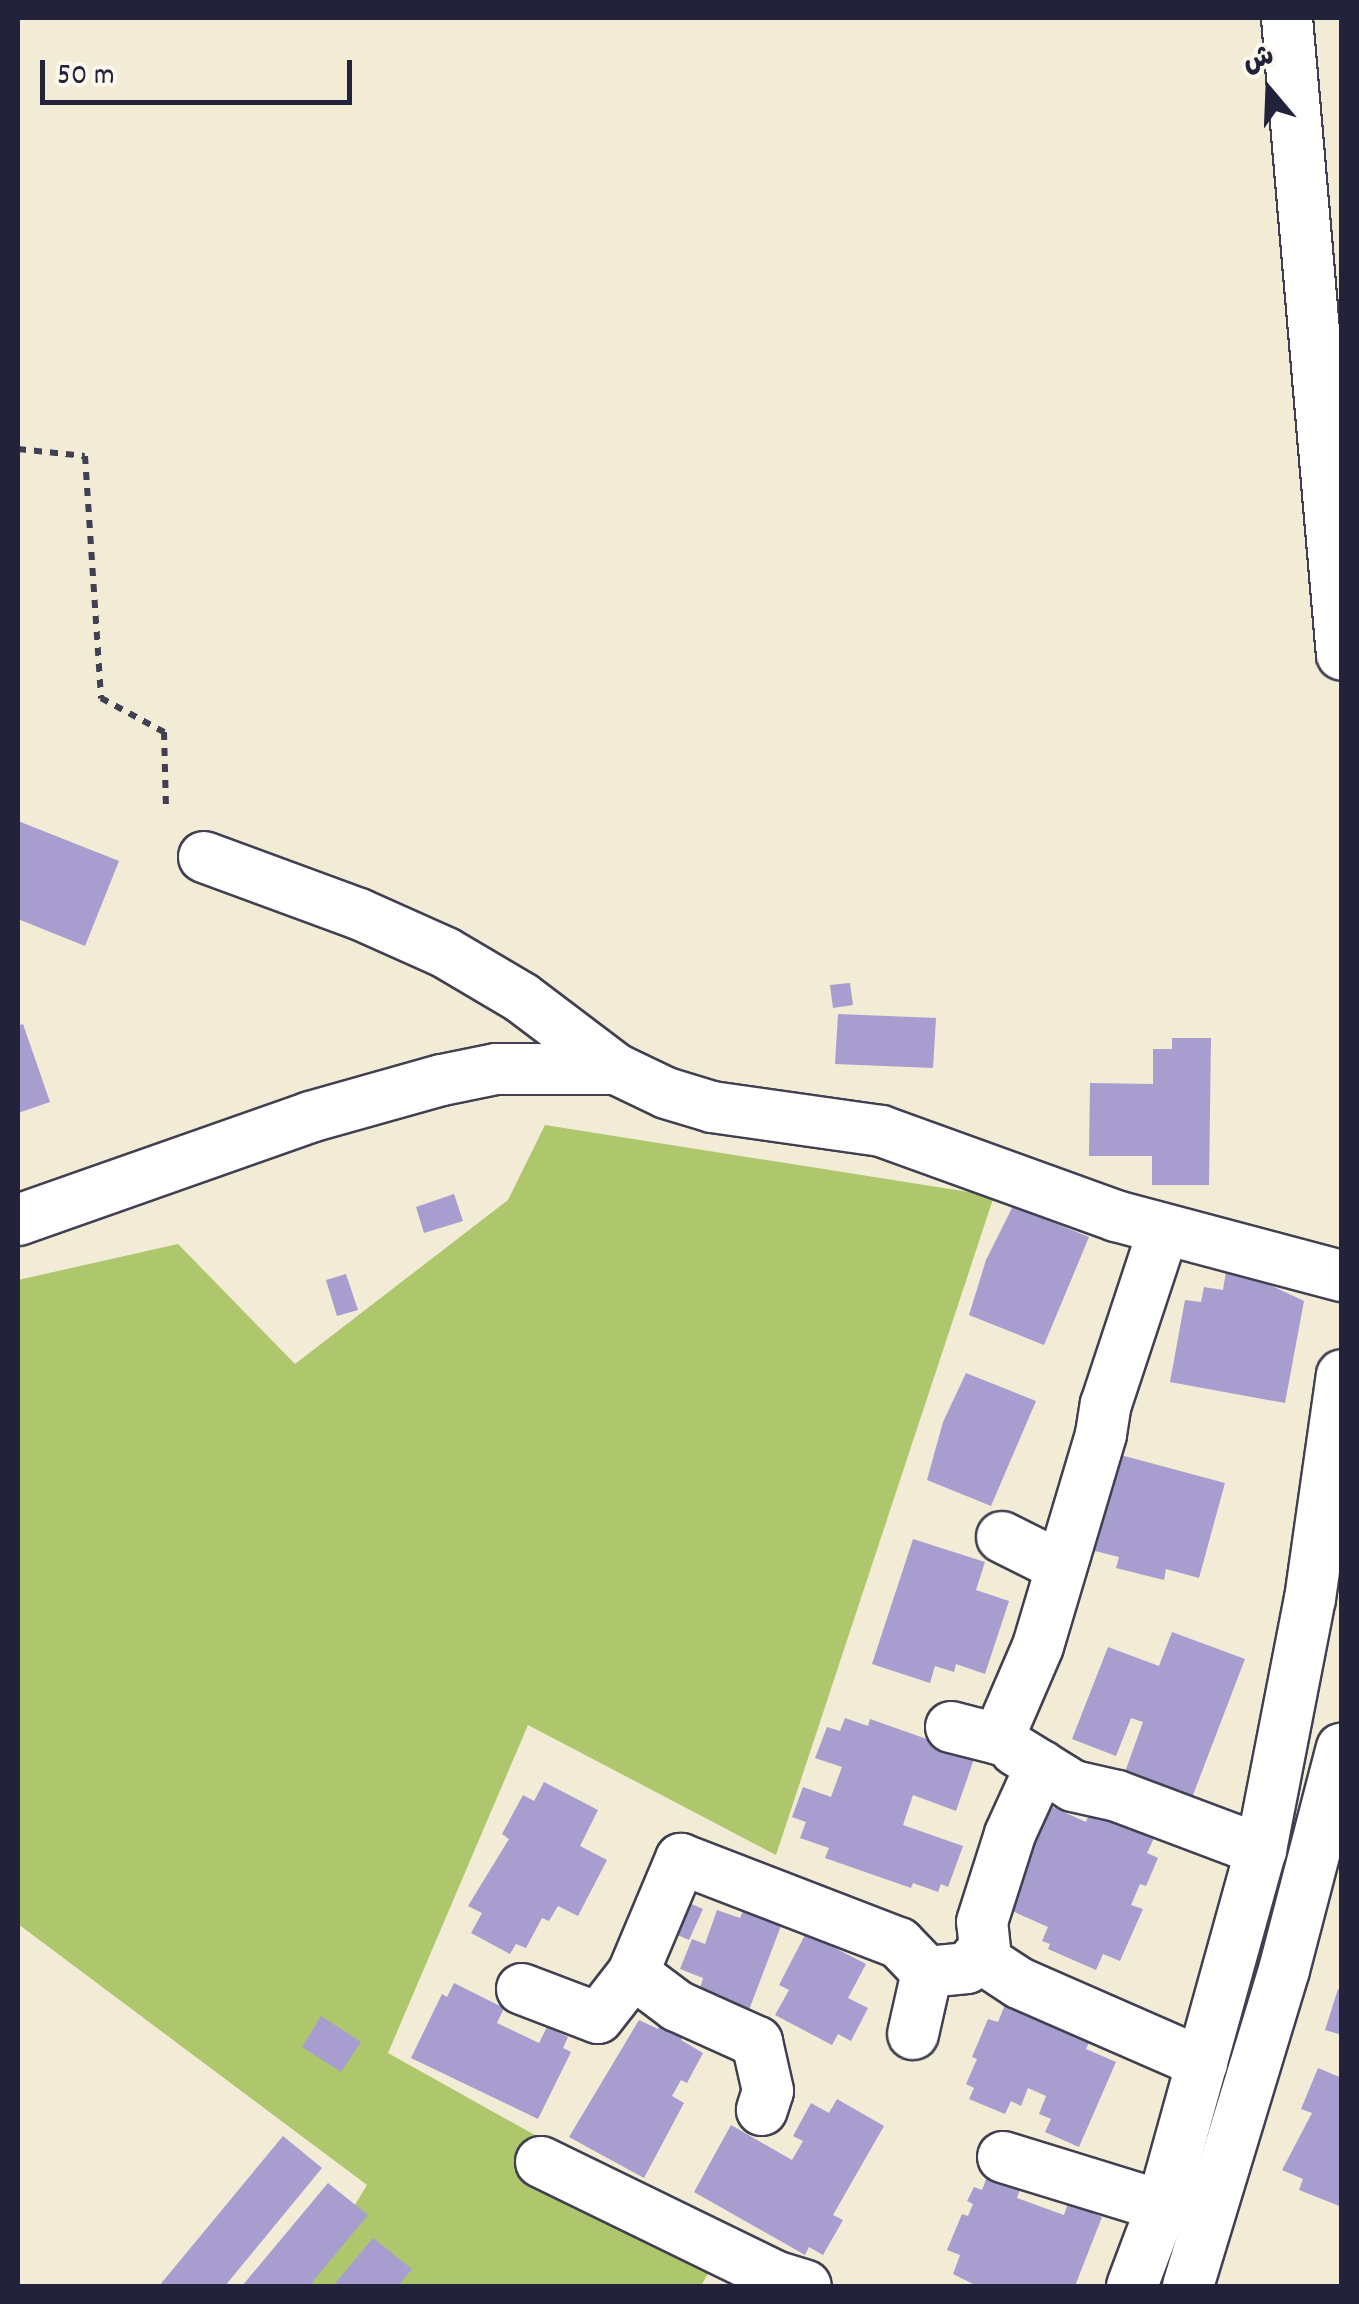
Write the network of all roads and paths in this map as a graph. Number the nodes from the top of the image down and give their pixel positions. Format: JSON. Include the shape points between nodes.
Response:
{"nodes":[{"id":1,"x":1287,"y":18,"type":"edge"},
{"id":2,"x":18,"y":449,"type":"edge"},
{"id":3,"x":1342,"y":655,"type":"edge"},
{"id":4,"x":166,"y":810,"type":"dead end"},
{"id":5,"x":204,"y":857,"type":"dead end"},
{"id":6,"x":616,"y":1069,"type":"junction"},
{"id":7,"x":18,"y":1220,"type":"edge"},
{"id":8,"x":1164,"y":1229,"type":"junction"},
{"id":9,"x":1342,"y":1276,"type":"edge"},
{"id":10,"x":1341,"y":1392,"type":"edge"},
{"id":11,"x":1002,"y":1537,"type":"dead end"},
{"id":12,"x":1060,"y":1566,"type":"junction"},
{"id":13,"x":1342,"y":1748,"type":"edge"},
{"id":14,"x":1041,"y":1766,"type":"junction"},
{"id":15,"x":1262,"y":1850,"type":"junction"},
{"id":16,"x":978,"y":1956,"type":"junction"},
{"id":17,"x":927,"y":1972,"type":"junction"},
{"id":18,"x":634,"y":1973,"type":"junction"},
{"id":19,"x":522,"y":1989,"type":"dead end"},
{"id":20,"x":913,"y":2034,"type":"dead end"},
{"id":21,"x":1202,"y":2062,"type":"junction"},
{"id":22,"x":762,"y":2110,"type":"dead end"},
{"id":23,"x":1003,"y":2157,"type":"dead end"},
{"id":24,"x":542,"y":2162,"type":"dead end"},
{"id":25,"x":1162,"y":2206,"type":"junction"},
{"id":26,"x":806,"y":2286,"type":"edge"},
{"id":27,"x":1132,"y":2286,"type":"edge"},
{"id":28,"x":1188,"y":2286,"type":"edge"}],
"edges":[{"from":1,"to":3,"type":"street"},
{"from":2,"to":4,"type":"path","via":[[85,456],[101,698],[164,732]]},
{"from":5,"to":6,"type":"street","via":[[446,954],[522,998]]},
{"from":6,"to":7,"type":"street","via":[[496,1070],[442,1080],[310,1117]]},
{"from":6,"to":8,"type":"street","via":[[712,1108],[881,1131]]},
{"from":8,"to":9,"type":"street"},
{"from":8,"to":12,"type":"street","via":[[1085,1396],[1101,1434]]},
{"from":10,"to":15,"type":"street"},
{"from":11,"to":12,"type":"street"},
{"from":12,"to":14,"type":"street","via":[[1038,1646],[975,1733]]},
{"from":13,"to":28,"type":"street","via":[[1284,1970]]},
{"from":14,"to":15,"type":"street","via":[[1072,1786]]},
{"from":14,"to":16,"type":"street","via":[[1010,1834]]},
{"from":15,"to":21,"type":"street"},
{"from":16,"to":17,"type":"street","via":[[967,1968]]},
{"from":16,"to":21,"type":"street","via":[[1019,1983]]},
{"from":17,"to":18,"type":"street","via":[[900,1943],[681,1859]]},
{"from":17,"to":20,"type":"street"},
{"from":18,"to":19,"type":"street","via":[[598,2018]]},
{"from":18,"to":22,"type":"street","via":[[677,2006],[757,2042],[768,2091]]},
{"from":21,"to":25,"type":"street"},
{"from":23,"to":25,"type":"street"},
{"from":24,"to":26,"type":"street"},
{"from":25,"to":27,"type":"street"}]}
